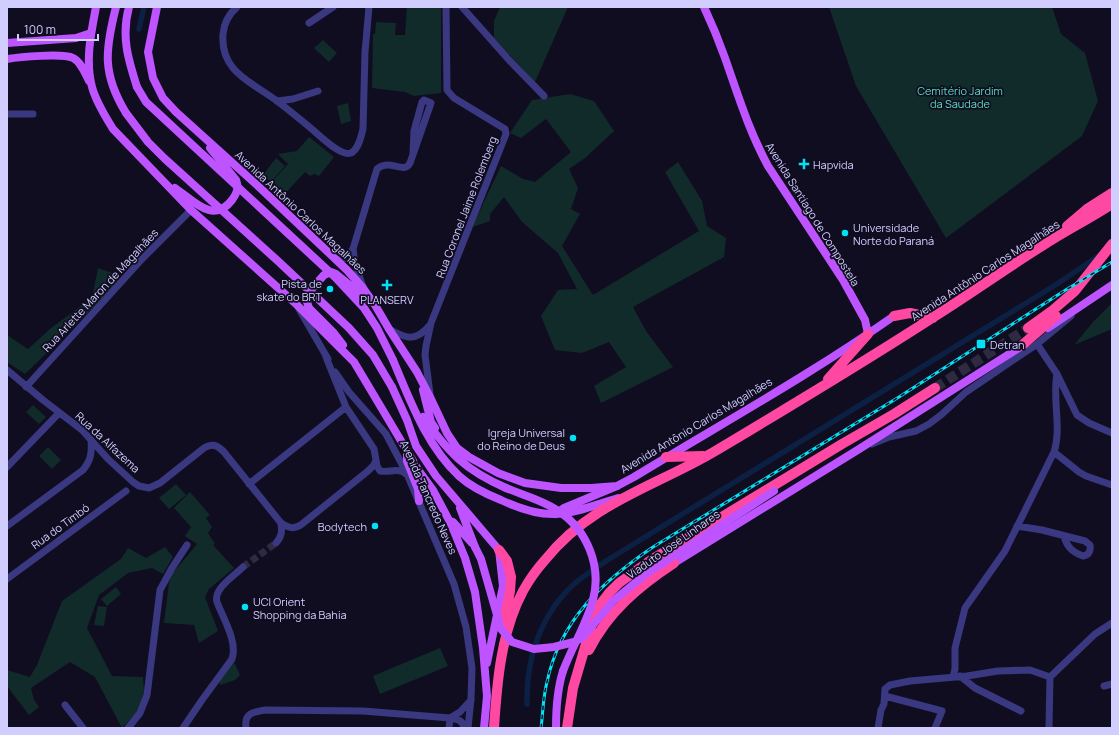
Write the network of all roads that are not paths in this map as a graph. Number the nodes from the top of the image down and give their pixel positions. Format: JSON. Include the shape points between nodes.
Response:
{"nodes":[{"id":1,"x":96,"y":7,"type":"edge"},
{"id":2,"x":116,"y":7,"type":"edge"},
{"id":3,"x":129,"y":7,"type":"edge"},
{"id":4,"x":157,"y":7,"type":"edge"},
{"id":5,"x":237,"y":7,"type":"edge"},
{"id":6,"x":333,"y":7,"type":"edge"},
{"id":7,"x":369,"y":7,"type":"edge"},
{"id":8,"x":446,"y":7,"type":"edge"},
{"id":9,"x":462,"y":7,"type":"edge"},
{"id":10,"x":704,"y":7,"type":"edge"},
{"id":11,"x":310,"y":23,"type":"dead end"},
{"id":12,"x":91,"y":33,"type":"junction"},
{"id":13,"x":7,"y":43,"type":"edge"},
{"id":14,"x":7,"y":56,"type":"edge"},
{"id":15,"x":17,"y":58,"type":"junction"},
{"id":16,"x":7,"y":59,"type":"edge"},
{"id":17,"x":92,"y":87,"type":"junction"},
{"id":18,"x":318,"y":92,"type":"dead end"},
{"id":19,"x":544,"y":96,"type":"dead end"},
{"id":20,"x":277,"y":101,"type":"junction"},
{"id":21,"x":7,"y":114,"type":"edge"},
{"id":22,"x":33,"y":114,"type":"dead end"},
{"id":23,"x":206,"y":140,"type":"junction"},
{"id":24,"x":413,"y":154,"type":"junction"},
{"id":25,"x":164,"y":182,"type":"junction"},
{"id":26,"x":1112,"y":193,"type":"edge"},
{"id":27,"x":1112,"y":204,"type":"edge"},
{"id":28,"x":192,"y":210,"type":"junction"},
{"id":29,"x":1112,"y":244,"type":"edge"},
{"id":30,"x":1043,"y":245,"type":"junction"},
{"id":31,"x":353,"y":249,"type":"junction"},
{"id":32,"x":337,"y":260,"type":"junction"},
{"id":33,"x":1112,"y":285,"type":"edge"},
{"id":34,"x":1078,"y":287,"type":"junction"},
{"id":35,"x":363,"y":288,"type":"junction"},
{"id":36,"x":1090,"y":300,"type":"junction"},
{"id":37,"x":295,"y":303,"type":"junction"},
{"id":38,"x":375,"y":305,"type":"junction"},
{"id":39,"x":894,"y":316,"type":"joint"},
{"id":40,"x":933,"y":318,"type":"junction"},
{"id":41,"x":865,"y":320,"type":"junction"},
{"id":42,"x":431,"y":323,"type":"junction"},
{"id":43,"x":877,"y":328,"type":"junction"},
{"id":44,"x":1028,"y":328,"type":"tunnel mouth"},
{"id":45,"x":388,"y":329,"type":"junction"},
{"id":46,"x":868,"y":334,"type":"junction"},
{"id":47,"x":1038,"y":344,"type":"junction"},
{"id":48,"x":1021,"y":346,"type":"junction"},
{"id":49,"x":326,"y":357,"type":"junction"},
{"id":50,"x":354,"y":362,"type":"junction"},
{"id":51,"x":7,"y":370,"type":"edge"},
{"id":52,"x":417,"y":372,"type":"junction"},
{"id":53,"x":1057,"y":374,"type":"junction"},
{"id":54,"x":26,"y":387,"type":"junction"},
{"id":55,"x":935,"y":388,"type":"tunnel mouth"},
{"id":56,"x":817,"y":390,"type":"junction"},
{"id":57,"x":430,"y":397,"type":"junction"},
{"id":58,"x":409,"y":399,"type":"junction"},
{"id":59,"x":346,"y":407,"type":"junction"},
{"id":60,"x":59,"y":413,"type":"junction"},
{"id":61,"x":1112,"y":433,"type":"edge"},
{"id":62,"x":91,"y":440,"type":"junction"},
{"id":63,"x":440,"y":440,"type":"junction"},
{"id":64,"x":406,"y":450,"type":"junction"},
{"id":65,"x":856,"y":451,"type":"junction"},
{"id":66,"x":1054,"y":452,"type":"junction"},
{"id":67,"x":666,"y":456,"type":"junction"},
{"id":68,"x":707,"y":456,"type":"junction"},
{"id":69,"x":376,"y":460,"type":"junction"},
{"id":70,"x":7,"y":467,"type":"edge"},
{"id":71,"x":407,"y":474,"type":"junction"},
{"id":72,"x":785,"y":478,"type":"junction"},
{"id":73,"x":249,"y":484,"type":"junction"},
{"id":74,"x":1112,"y":485,"type":"edge"},
{"id":75,"x":617,"y":486,"type":"junction"},
{"id":76,"x":774,"y":490,"type":"junction"},
{"id":77,"x":126,"y":491,"type":"dead end"},
{"id":78,"x":788,"y":492,"type":"junction"},
{"id":79,"x":625,"y":496,"type":"junction"},
{"id":80,"x":419,"y":501,"type":"junction"},
{"id":81,"x":458,"y":504,"type":"junction"},
{"id":82,"x":556,"y":514,"type":"junction"},
{"id":83,"x":447,"y":516,"type":"junction"},
{"id":84,"x":281,"y":523,"type":"junction"},
{"id":85,"x":7,"y":526,"type":"edge"},
{"id":86,"x":1017,"y":526,"type":"junction"},
{"id":87,"x":1064,"y":536,"type":"junction"},
{"id":88,"x":276,"y":543,"type":"tunnel mouth"},
{"id":89,"x":187,"y":545,"type":"dead end"},
{"id":90,"x":475,"y":547,"type":"junction"},
{"id":91,"x":499,"y":550,"type":"junction"},
{"id":92,"x":674,"y":563,"type":"joint"},
{"id":93,"x":243,"y":567,"type":"tunnel mouth"},
{"id":94,"x":7,"y":579,"type":"edge"},
{"id":95,"x":1112,"y":623,"type":"edge"},
{"id":96,"x":505,"y":640,"type":"junction"},
{"id":97,"x":955,"y":669,"type":"junction"},
{"id":98,"x":486,"y":672,"type":"junction"},
{"id":99,"x":1050,"y":676,"type":"junction"},
{"id":100,"x":953,"y":677,"type":"junction"},
{"id":101,"x":961,"y":677,"type":"junction"},
{"id":102,"x":576,"y":679,"type":"junction"},
{"id":103,"x":885,"y":696,"type":"junction"},
{"id":104,"x":471,"y":699,"type":"junction"},
{"id":105,"x":66,"y":705,"type":"dead end"},
{"id":106,"x":1021,"y":711,"type":"dead end"},
{"id":107,"x":450,"y":718,"type":"junction"},
{"id":108,"x":83,"y":728,"type":"edge"},
{"id":109,"x":128,"y":728,"type":"edge"},
{"id":110,"x":183,"y":728,"type":"edge"},
{"id":111,"x":246,"y":728,"type":"edge"},
{"id":112,"x":449,"y":728,"type":"edge"},
{"id":113,"x":464,"y":728,"type":"edge"},
{"id":114,"x":468,"y":728,"type":"edge"},
{"id":115,"x":484,"y":728,"type":"edge"},
{"id":116,"x":494,"y":728,"type":"edge"},
{"id":117,"x":556,"y":728,"type":"edge"},
{"id":118,"x":567,"y":728,"type":"edge"},
{"id":119,"x":878,"y":728,"type":"edge"},
{"id":120,"x":935,"y":728,"type":"edge"},
{"id":121,"x":1049,"y":728,"type":"edge"}],
"edges":[{"from":1,"to":12,"type":"main road"},
{"from":2,"to":81,"type":"main road","bridge":true,"via":[[108,36],[107,57],[110,80],[126,114],[164,158],[279,262],[349,328],[373,355],[392,387],[416,446]]},
{"from":3,"to":58,"type":"main road","name":"Avenida Antônio Carlos Magalhães","bridge":true,"via":[[125,43],[136,87],[146,102],[335,277],[364,308],[393,360]]},
{"from":4,"to":23,"type":"main road","name":"Avenida Antônio Carlos Magalhães","via":[[148,52],[153,78],[163,98]]},
{"from":5,"to":20,"type":"street","via":[[228,17],[224,27],[224,50],[228,61],[242,78]]},
{"from":6,"to":11,"type":"street"},
{"from":7,"to":20,"type":"street","via":[[363,129],[355,149],[346,154],[337,150]]},
{"from":8,"to":42,"type":"street","name":"Rua Coronel Jaime Rolemberg","via":[[447,90],[454,98],[505,129],[506,134]]},
{"from":9,"to":19,"type":"street"},
{"from":10,"to":41,"type":"main road","name":"Avenida Santiago de Compostela","via":[[722,48],[758,149],[843,280]]},
{"from":12,"to":13,"type":"main road","via":[[76,38]]},
{"from":12,"to":17,"type":"main road"},
{"from":14,"to":15,"type":"main road"},
{"from":15,"to":16,"type":"main road"},
{"from":15,"to":17,"type":"main road","via":[[72,58],[83,70]]},
{"from":17,"to":25,"type":"main road","via":[[113,129]]},
{"from":18,"to":20,"type":"street"},
{"from":21,"to":22,"type":"street"},
{"from":23,"to":25,"type":"main road","via":[[210,150],[234,176],[238,185],[235,195],[226,207],[216,212],[207,209]]},
{"from":23,"to":32,"type":"main road","name":"Avenida Antônio Carlos Magalhães"},
{"from":24,"to":24,"type":"street","via":[[431,103],[424,100],[414,131]]},
{"from":24,"to":31,"type":"street","via":[[405,168],[385,164],[377,170]]},
{"from":25,"to":28,"type":"main road"},
{"from":26,"to":30,"type":"highway","via":[[1087,209]]},
{"from":27,"to":30,"type":"highway","name":"Avenida Antônio Carlos Magalhães"},
{"from":28,"to":37,"type":"main road"},
{"from":28,"to":54,"type":"street","name":"Rua Arlette Maron de Magalhães","via":[[142,260]]},
{"from":29,"to":34,"type":"highway"},
{"from":30,"to":40,"type":"highway","name":"Avenida Antônio Carlos Magalhães"},
{"from":31,"to":32,"type":"street","via":[[346,258]]},
{"from":31,"to":35,"type":"street"},
{"from":32,"to":35,"type":"main road","name":"Avenida Antônio Carlos Magalhães"},
{"from":33,"to":36,"type":"main road"},
{"from":34,"to":44,"type":"highway"},
{"from":34,"to":48,"type":"highway","via":[[1056,315]]},
{"from":35,"to":38,"type":"main road","name":"Avenida Antônio Carlos Magalhães"},
{"from":36,"to":47,"type":"street"},
{"from":36,"to":48,"type":"main road"},
{"from":37,"to":49,"type":"street","name":"Avenida Tancredo Neves"},
{"from":37,"to":50,"type":"main road"},
{"from":38,"to":45,"type":"main road","name":"Avenida Antônio Carlos Magalhães"},
{"from":38,"to":50,"type":"main road","via":[[331,272],[320,280],[306,297],[309,308],[332,332]]},
{"from":39,"to":40,"type":"highway","via":[[910,313]]},
{"from":39,"to":43,"type":"main road","name":"Avenida Antônio Carlos Magalhães"},
{"from":40,"to":56,"type":"highway","name":"Avenida Antônio Carlos Magalhães"},
{"from":41,"to":43,"type":"main road","name":"Avenida Santiago de Compostela"},
{"from":41,"to":46,"type":"main road","name":"Avenida Santiago de Compostela"},
{"from":42,"to":45,"type":"street","name":"Rua Coronel Jaime Rolemberg","via":[[422,333],[412,337]]},
{"from":42,"to":57,"type":"street","name":"Rua Coronel Jaime Rolemberg","via":[[425,356]]},
{"from":43,"to":46,"type":"main road","name":"Avenida Antônio Carlos Magalhães"},
{"from":45,"to":52,"type":"main road","name":"Avenida Antônio Carlos Magalhães"},
{"from":46,"to":56,"type":"highway"},
{"from":46,"to":67,"type":"main road","name":"Avenida Antônio Carlos Magalhães"},
{"from":47,"to":53,"type":"street"},
{"from":47,"to":65,"type":"street","via":[[966,392],[928,424],[916,431],[889,437]]},
{"from":48,"to":65,"type":"main road"},
{"from":49,"to":59,"type":"street"},
{"from":49,"to":71,"type":"street","name":"Avenida Tancredo Neves","via":[[348,392],[386,434]]},
{"from":50,"to":64,"type":"main road"},
{"from":51,"to":54,"type":"street","name":"Rua da Alfazema"},
{"from":52,"to":57,"type":"main road","name":"Avenida Antônio Carlos Magalhães"},
{"from":52,"to":63,"type":"main road"},
{"from":53,"to":61,"type":"street","via":[[1077,415]]},
{"from":53,"to":66,"type":"street","via":[[1055,391],[1058,436]]},
{"from":54,"to":60,"type":"street","name":"Rua da Alfazema"},
{"from":55,"to":72,"type":"highway"},
{"from":56,"to":68,"type":"highway","name":"Avenida Antônio Carlos Magalhães"},
{"from":57,"to":75,"type":"main road","name":"Avenida Antônio Carlos Magalhães","via":[[457,448],[498,473],[545,487],[575,489]]},
{"from":58,"to":63,"type":"main road","name":"Avenida Antônio Carlos Magalhães"},
{"from":58,"to":82,"type":"main road","name":"Avenida Antônio Carlos Magalhães","via":[[430,440],[448,465],[460,476],[480,490],[512,505]]},
{"from":59,"to":69,"type":"street","via":[[374,449]]},
{"from":59,"to":73,"type":"street"},
{"from":60,"to":62,"type":"street","name":"Rua da Alfazema"},
{"from":60,"to":70,"type":"street"},
{"from":62,"to":73,"type":"street","name":"Rua da Alfazema","via":[[133,482],[144,488],[160,483],[212,444],[220,447]]},
{"from":62,"to":85,"type":"street","via":[[91,456],[83,470]]},
{"from":63,"to":117,"type":"main road","name":"Avenida Antônio Carlos Magalhães","bridge":true,"via":[[467,467],[486,479],[564,514],[577,527],[592,553],[596,583],[593,600],[558,688]]},
{"from":64,"to":80,"type":"main road"},
{"from":64,"to":83,"type":"main road","name":"Avenida Tancredo Neves"},
{"from":65,"to":78,"type":"main road"},
{"from":66,"to":74,"type":"street","via":[[1086,476]]},
{"from":66,"to":86,"type":"street"},
{"from":67,"to":68,"type":"highway"},
{"from":67,"to":75,"type":"main road","name":"Avenida Antônio Carlos Magalhães"},
{"from":68,"to":79,"type":"highway","name":"Avenida Antônio Carlos Magalhães"},
{"from":69,"to":71,"type":"street","via":[[380,471],[399,470]]},
{"from":69,"to":84,"type":"street","via":[[368,471],[297,528]]},
{"from":71,"to":80,"type":"street","name":"Avenida Tancredo Neves"},
{"from":72,"to":76,"type":"main road","name":"Viaduto José Linhares"},
{"from":72,"to":102,"type":"highway","via":[[619,583],[599,606]]},
{"from":73,"to":84,"type":"street","name":"Rua da Alfazema"},
{"from":75,"to":82,"type":"main road","via":[[564,508]]},
{"from":76,"to":78,"type":"main road"},
{"from":76,"to":90,"type":"main road","name":"Viaduto José Linhares","bridge":true,"via":[[646,574],[614,600],[582,638],[554,647],[534,649],[512,642],[501,629],[481,559]]},
{"from":77,"to":94,"type":"street","name":"Rua do Timbó"},
{"from":78,"to":92,"type":"main road"},
{"from":79,"to":82,"type":"main road","name":"Avenida Antônio Carlos Magalhães"},
{"from":79,"to":96,"type":"highway","via":[[580,525],[545,559],[524,589]]},
{"from":80,"to":104,"type":"street","name":"Avenida Tancredo Neves","via":[[454,584],[463,613],[472,668]]},
{"from":81,"to":90,"type":"main road","name":"Viaduto José Linhares"},
{"from":81,"to":91,"type":"main road"},
{"from":83,"to":90,"type":"main road"},
{"from":83,"to":98,"type":"main road","name":"Avenida Tancredo Neves","via":[[465,558],[473,585]]},
{"from":84,"to":88,"type":"street","via":[[281,537]]},
{"from":86,"to":87,"type":"street"},
{"from":86,"to":97,"type":"street","via":[[1000,560],[965,608],[955,648]]},
{"from":87,"to":87,"type":"street","via":[[1072,551],[1083,556],[1089,552],[1088,542]]},
{"from":89,"to":109,"type":"street","via":[[160,590],[147,695],[140,713]]},
{"from":91,"to":96,"type":"highway","via":[[507,561],[511,577]]},
{"from":91,"to":98,"type":"main road","via":[[503,586]]},
{"from":92,"to":102,"type":"highway","via":[[622,603],[596,636]]},
{"from":93,"to":110,"type":"street","via":[[216,595],[234,644],[232,659]]},
{"from":95,"to":99,"type":"street","via":[[1095,634]]},
{"from":96,"to":116,"type":"highway","via":[[496,695]]},
{"from":97,"to":100,"type":"street"},
{"from":97,"to":101,"type":"street"},
{"from":98,"to":115,"type":"main road","name":"Avenida Tancredo Neves"},
{"from":99,"to":101,"type":"street","via":[[1022,670],[987,672]]},
{"from":99,"to":121,"type":"street"},
{"from":100,"to":101,"type":"street"},
{"from":100,"to":103,"type":"street","via":[[890,685]]},
{"from":101,"to":106,"type":"street","via":[[975,688]]},
{"from":102,"to":118,"type":"highway","via":[[570,699]]},
{"from":103,"to":119,"type":"street"},
{"from":103,"to":120,"type":"street","via":[[942,711]]},
{"from":104,"to":107,"type":"street","via":[[460,712]]},
{"from":104,"to":114,"type":"street","name":"Avenida Tancredo Neves"},
{"from":105,"to":108,"type":"street"},
{"from":107,"to":111,"type":"street","via":[[363,711],[265,710],[249,715],[246,718]]},
{"from":107,"to":112,"type":"street"},
{"from":107,"to":113,"type":"street","via":[[460,720]]}]}
